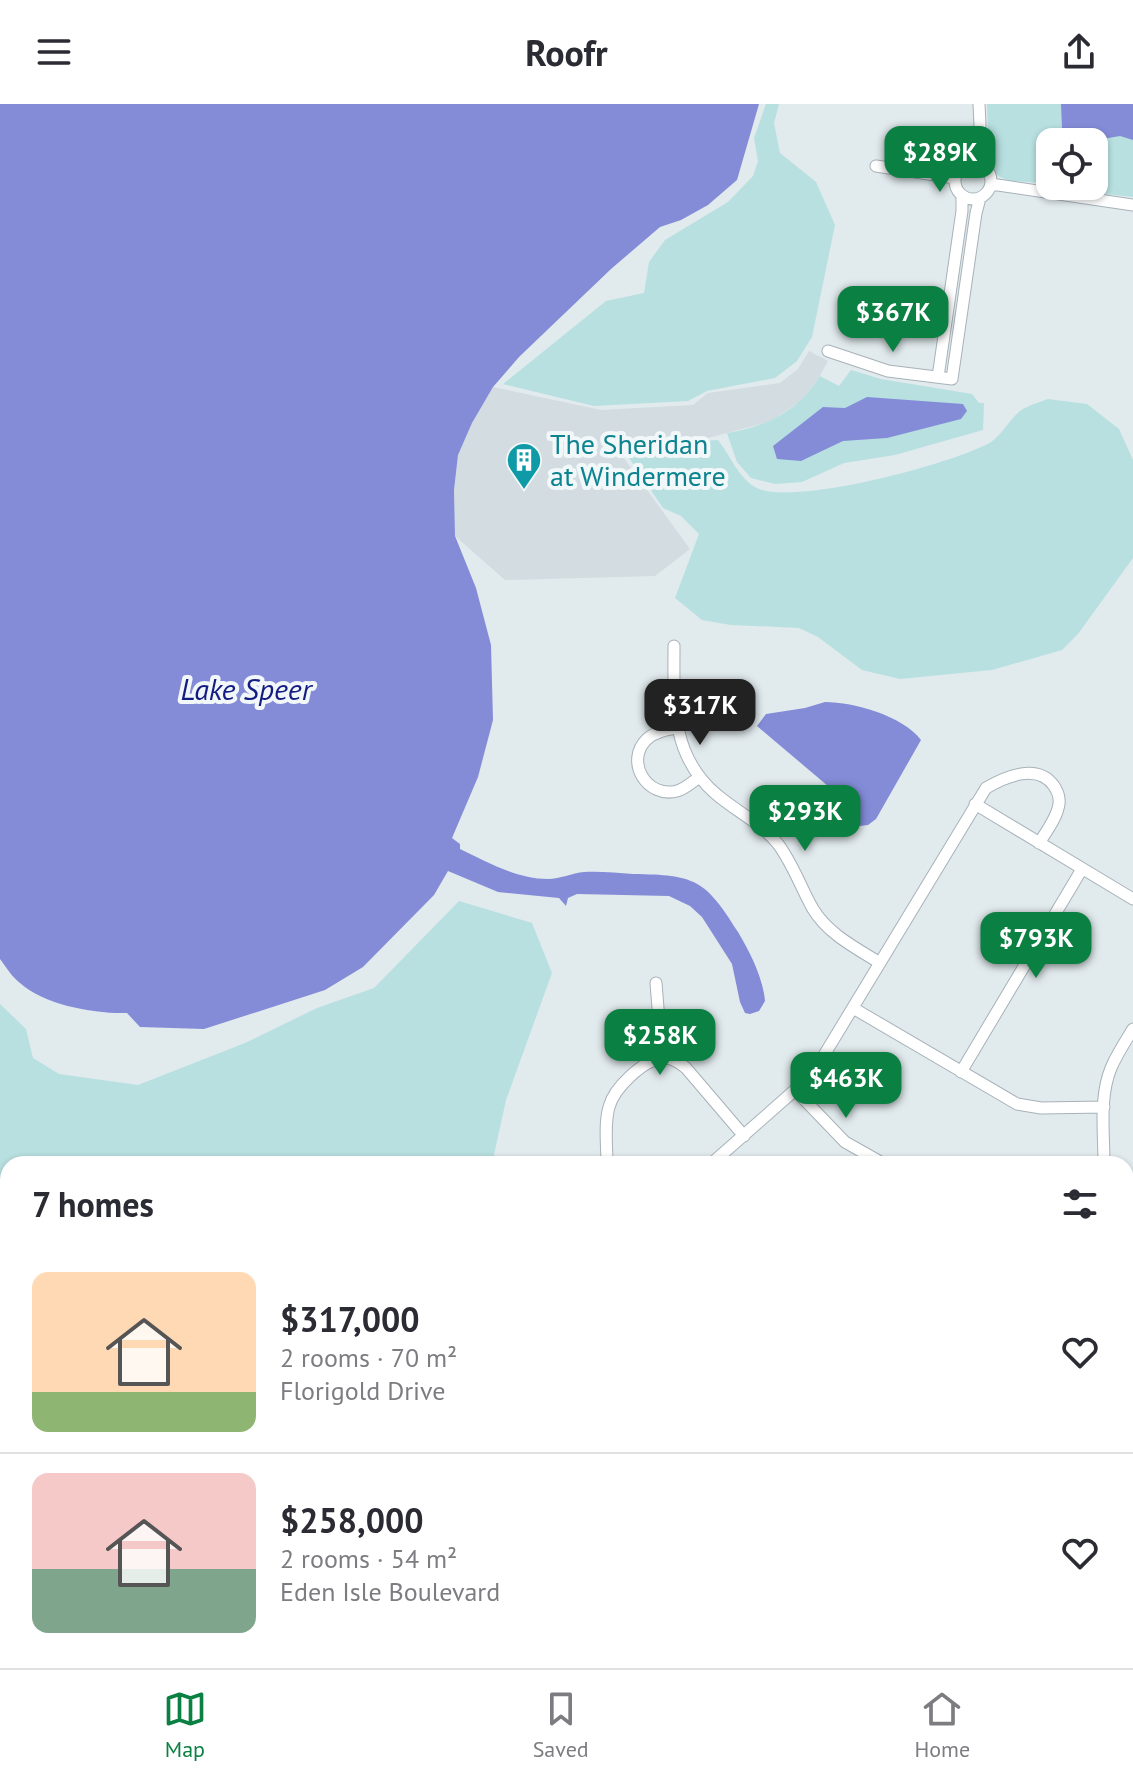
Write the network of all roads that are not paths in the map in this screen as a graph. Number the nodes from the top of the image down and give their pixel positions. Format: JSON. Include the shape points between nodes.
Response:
{"nodes":[{"id":1,"x":979,"y":104,"type":"edge"},
{"id":2,"x":976,"y":163,"type":"junction"},
{"id":3,"x":876,"y":166,"type":"dead end"},
{"id":4,"x":955,"y":178,"type":"junction"},
{"id":5,"x":991,"y":184,"type":"junction"},
{"id":6,"x":962,"y":196,"type":"junction"},
{"id":7,"x":980,"y":198,"type":"junction"},
{"id":8,"x":1133,"y":205,"type":"edge"},
{"id":9,"x":828,"y":351,"type":"dead end"},
{"id":10,"x":938,"y":377,"type":"junction"},
{"id":11,"x":674,"y":646,"type":"dead end"},
{"id":12,"x":676,"y":728,"type":"junction"},
{"id":13,"x":698,"y":778,"type":"junction"},
{"id":14,"x":975,"y":804,"type":"junction"},
{"id":15,"x":1039,"y":843,"type":"junction"},
{"id":16,"x":1082,"y":869,"type":"junction"},
{"id":17,"x":1133,"y":899,"type":"edge"},
{"id":18,"x":880,"y":963,"type":"junction"},
{"id":19,"x":656,"y":983,"type":"dead end"},
{"id":20,"x":853,"y":1008,"type":"junction"},
{"id":21,"x":1133,"y":1029,"type":"edge"},
{"id":22,"x":662,"y":1058,"type":"junction"},
{"id":23,"x":961,"y":1072,"type":"junction"},
{"id":24,"x":796,"y":1091,"type":"junction"},
{"id":25,"x":1104,"y":1107,"type":"junction"},
{"id":26,"x":744,"y":1136,"type":"junction"},
{"id":27,"x":607,"y":1156,"type":"edge"},
{"id":28,"x":720,"y":1156,"type":"edge"},
{"id":29,"x":870,"y":1156,"type":"edge"},
{"id":30,"x":1104,"y":1156,"type":"edge"}],
"edges":[{"from":1,"to":2,"type":"street"},
{"from":2,"to":4,"type":"street","via":[[962,167]]},
{"from":2,"to":5,"type":"street","via":[[988,170]]},
{"from":3,"to":4,"type":"street"},
{"from":4,"to":6,"type":"street"},
{"from":5,"to":7,"type":"street"},
{"from":5,"to":8,"type":"street"},
{"from":6,"to":7,"type":"street"},
{"from":6,"to":10,"type":"street"},
{"from":7,"to":10,"type":"street","via":[[952,379]]},
{"from":9,"to":10,"type":"street","via":[[888,371]]},
{"from":11,"to":12,"type":"street"},
{"from":12,"to":13,"type":"street"},
{"from":12,"to":13,"type":"street","via":[[656,733],[643,745],[638,762],[643,779],[666,792]]},
{"from":13,"to":18,"type":"street","via":[[769,834],[825,925]]},
{"from":14,"to":15,"type":"street"},
{"from":14,"to":15,"type":"street","via":[[997,782],[1029,773],[1044,776],[1059,801]]},
{"from":14,"to":18,"type":"street"},
{"from":15,"to":16,"type":"street"},
{"from":16,"to":17,"type":"street"},
{"from":16,"to":23,"type":"street"},
{"from":18,"to":20,"type":"street"},
{"from":19,"to":22,"type":"street"},
{"from":20,"to":23,"type":"street"},
{"from":20,"to":24,"type":"street","via":[[812,1075]]},
{"from":21,"to":25,"type":"street","via":[[1110,1070]]},
{"from":22,"to":26,"type":"street","via":[[686,1068]]},
{"from":22,"to":27,"type":"street","via":[[648,1063],[612,1098]]},
{"from":23,"to":25,"type":"street","via":[[1017,1104]]},
{"from":24,"to":26,"type":"street"},
{"from":24,"to":29,"type":"street","via":[[845,1142]]},
{"from":25,"to":30,"type":"street"},
{"from":26,"to":28,"type":"street"}]}
